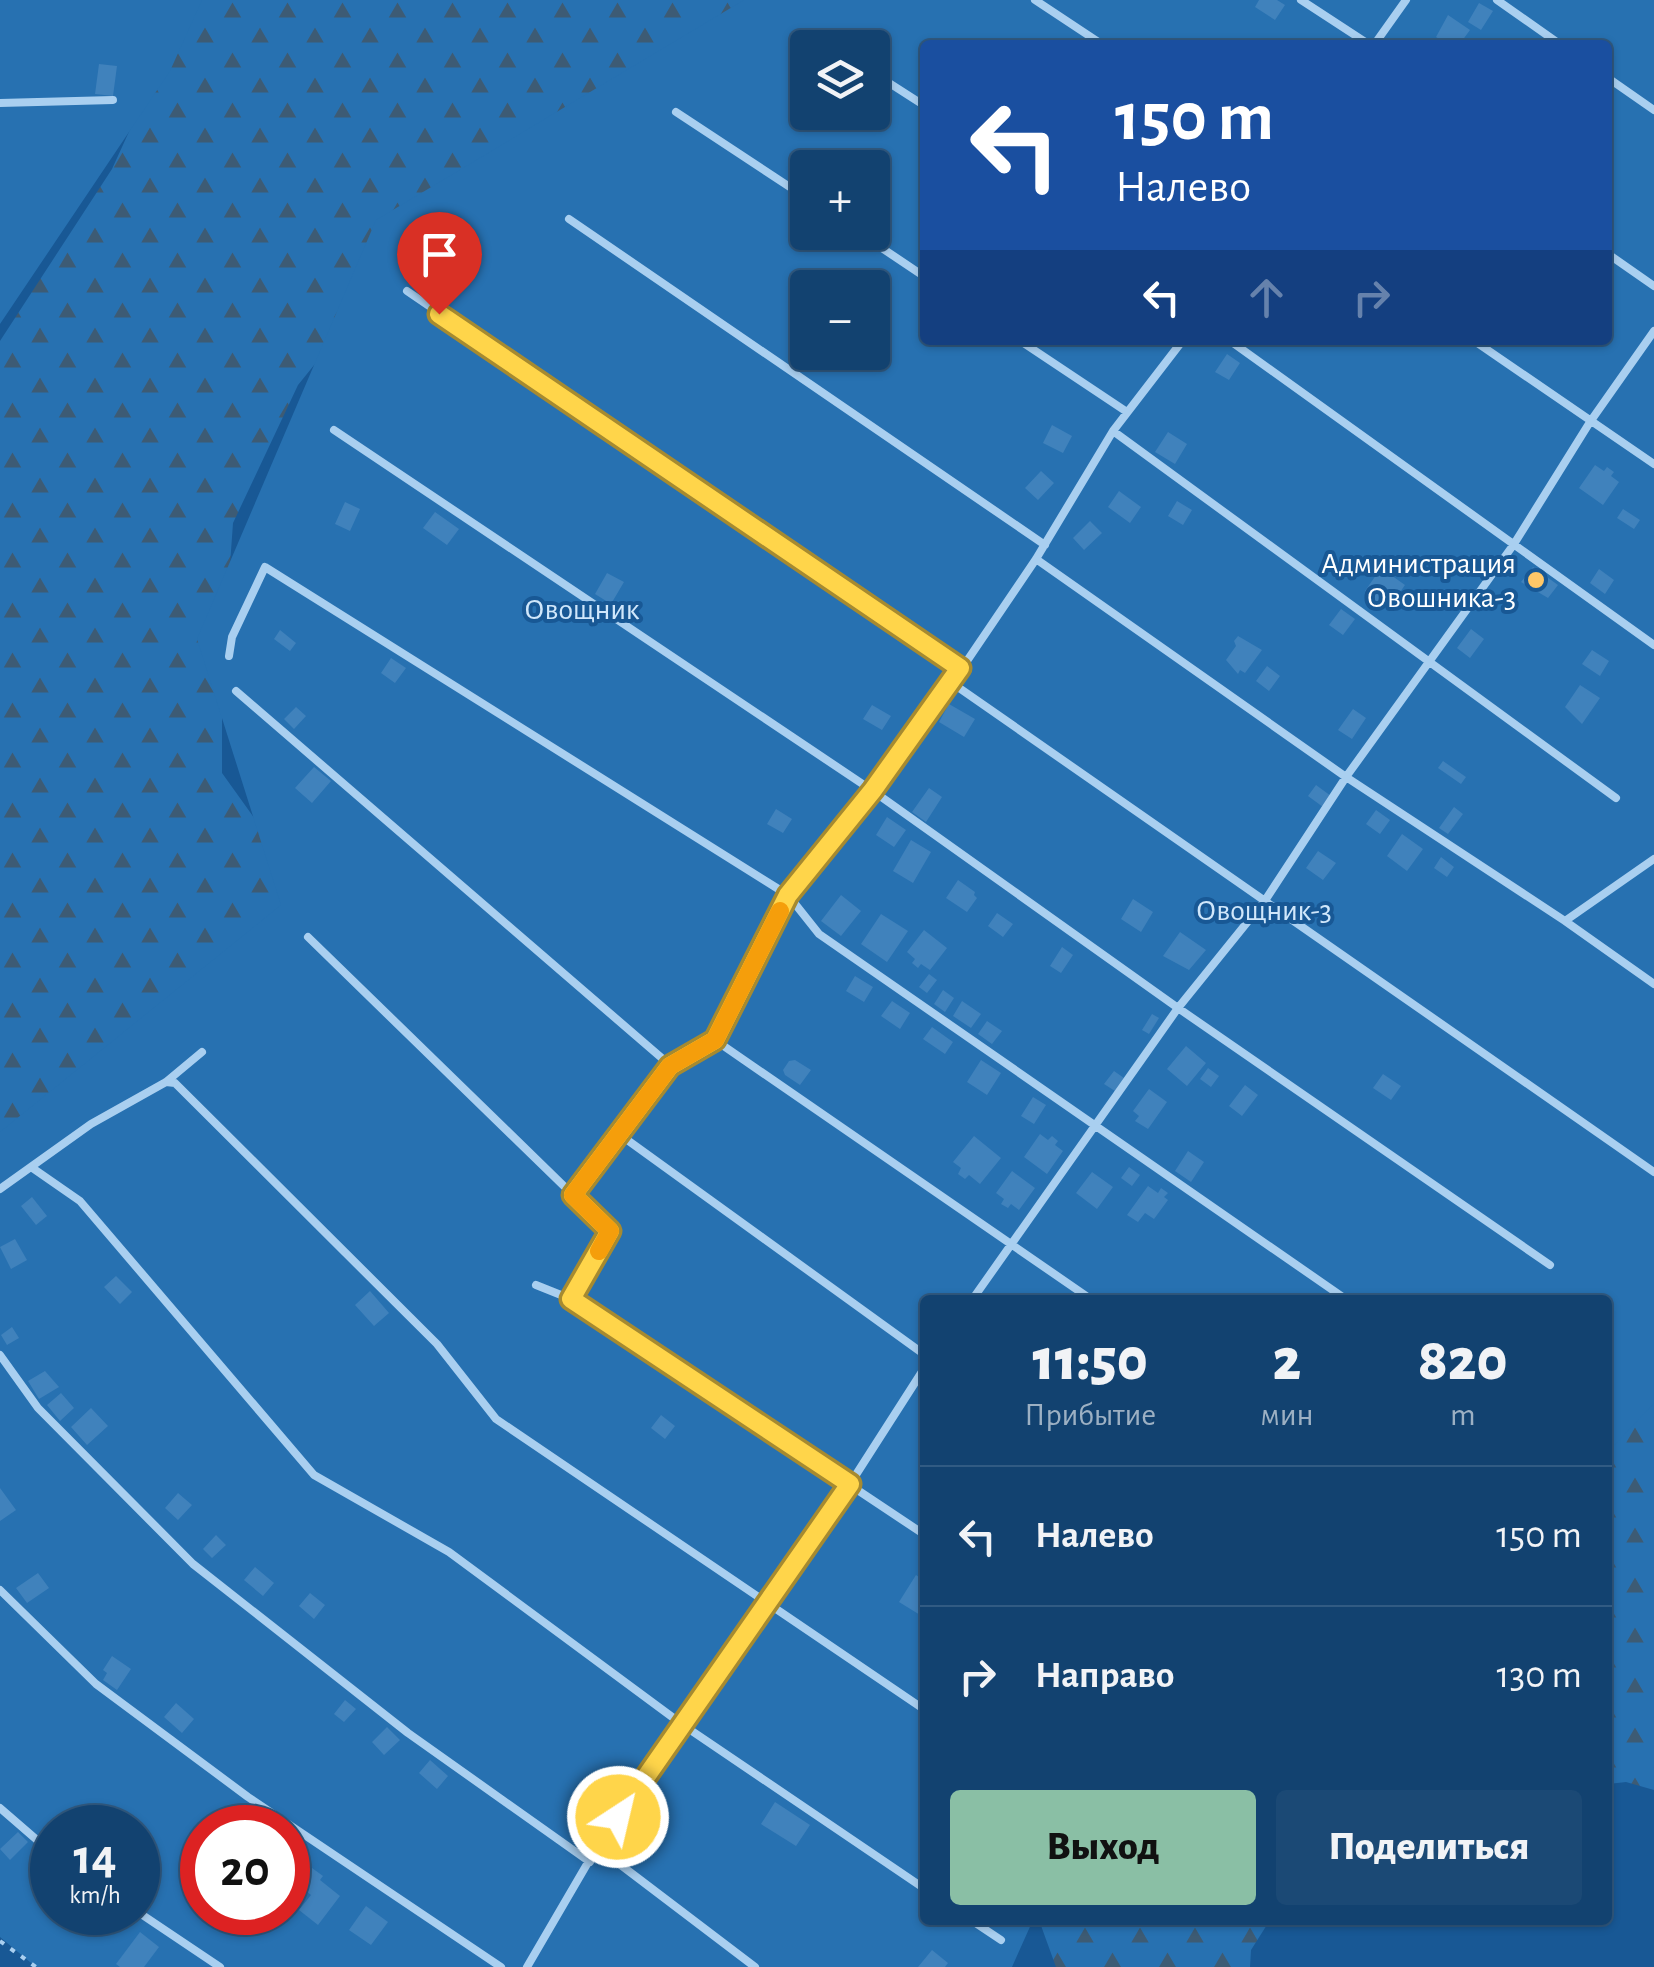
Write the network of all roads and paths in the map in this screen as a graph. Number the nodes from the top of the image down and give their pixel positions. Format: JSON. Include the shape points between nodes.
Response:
{"nodes":[{"id":1,"x":1035,"y":0,"type":"edge"},
{"id":2,"x":1301,"y":0,"type":"edge"},
{"id":3,"x":1406,"y":0,"type":"edge"},
{"id":4,"x":1497,"y":0,"type":"edge"},
{"id":5,"x":1095,"y":40,"type":"edge"},
{"id":6,"x":1364,"y":40,"type":"edge"},
{"id":7,"x":1376,"y":40,"type":"edge"},
{"id":8,"x":1554,"y":40,"type":"edge"},
{"id":9,"x":1612,"y":81,"type":"edge"},
{"id":10,"x":890,"y":84,"type":"edge"},
{"id":11,"x":113,"y":100,"type":"dead end"},
{"id":12,"x":920,"y":103,"type":"edge"},
{"id":13,"x":0,"y":104,"type":"edge"},
{"id":14,"x":1654,"y":110,"type":"edge"},
{"id":15,"x":676,"y":112,"type":"dead end"},
{"id":16,"x":790,"y":187,"type":"edge"},
{"id":17,"x":569,"y":219,"type":"dead end"},
{"id":18,"x":885,"y":250,"type":"edge"},
{"id":19,"x":1612,"y":257,"type":"edge"},
{"id":20,"x":920,"y":274,"type":"edge"},
{"id":21,"x":1654,"y":286,"type":"edge"},
{"id":22,"x":406,"y":292,"type":"dead end"},
{"id":23,"x":1654,"y":331,"type":"edge"},
{"id":24,"x":1026,"y":345,"type":"edge"},
{"id":25,"x":1179,"y":345,"type":"edge"},
{"id":26,"x":1236,"y":345,"type":"edge"},
{"id":27,"x":1480,"y":345,"type":"edge"},
{"id":28,"x":1127,"y":412,"type":"junction"},
{"id":29,"x":1590,"y":422,"type":"junction"},
{"id":30,"x":334,"y":430,"type":"dead end"},
{"id":31,"x":1113,"y":431,"type":"junction"},
{"id":32,"x":1654,"y":464,"type":"edge"},
{"id":33,"x":1514,"y":544,"type":"junction"},
{"id":34,"x":1044,"y":545,"type":"junction"},
{"id":35,"x":1036,"y":559,"type":"junction"},
{"id":36,"x":1654,"y":646,"type":"edge"},
{"id":37,"x":229,"y":656,"type":"dead end"},
{"id":38,"x":1432,"y":662,"type":"junction"},
{"id":39,"x":960,"y":668,"type":"junction"},
{"id":40,"x":952,"y":683,"type":"junction"},
{"id":41,"x":236,"y":691,"type":"dead end"},
{"id":42,"x":1346,"y":777,"type":"junction"},
{"id":43,"x":873,"y":790,"type":"junction"},
{"id":44,"x":1616,"y":798,"type":"dead end"},
{"id":45,"x":1654,"y":858,"type":"edge"},
{"id":46,"x":788,"y":895,"type":"junction"},
{"id":47,"x":1266,"y":899,"type":"junction"},
{"id":48,"x":1566,"y":921,"type":"junction"},
{"id":49,"x":308,"y":936,"type":"dead end"},
{"id":50,"x":1654,"y":984,"type":"edge"},
{"id":51,"x":1178,"y":1008,"type":"junction"},
{"id":52,"x":715,"y":1040,"type":"junction"},
{"id":53,"x":202,"y":1052,"type":"dead end"},
{"id":54,"x":670,"y":1066,"type":"junction"},
{"id":55,"x":166,"y":1082,"type":"junction"},
{"id":56,"x":1094,"y":1126,"type":"junction"},
{"id":57,"x":619,"y":1134,"type":"junction"},
{"id":58,"x":31,"y":1167,"type":"junction"},
{"id":59,"x":1654,"y":1172,"type":"edge"},
{"id":60,"x":0,"y":1189,"type":"edge"},
{"id":61,"x":573,"y":1195,"type":"junction"},
{"id":62,"x":1011,"y":1244,"type":"junction"},
{"id":63,"x":1550,"y":1265,"type":"dead end"},
{"id":64,"x":536,"y":1286,"type":"dead end"},
{"id":65,"x":975,"y":1295,"type":"edge"},
{"id":66,"x":1085,"y":1295,"type":"edge"},
{"id":67,"x":1341,"y":1295,"type":"edge"},
{"id":68,"x":571,"y":1299,"type":"junction"},
{"id":69,"x":920,"y":1351,"type":"edge"},
{"id":70,"x":0,"y":1356,"type":"edge"},
{"id":71,"x":920,"y":1375,"type":"edge"},
{"id":72,"x":850,"y":1484,"type":"junction"},
{"id":73,"x":920,"y":1533,"type":"edge"},
{"id":74,"x":0,"y":1590,"type":"edge"},
{"id":75,"x":767,"y":1602,"type":"junction"},
{"id":76,"x":920,"y":1707,"type":"edge"},
{"id":77,"x":683,"y":1726,"type":"junction"},
{"id":78,"x":0,"y":1808,"type":"edge"},
{"id":79,"x":30,"y":1833,"type":"edge"},
{"id":80,"x":597,"y":1847,"type":"junction"},
{"id":81,"x":590,"y":1862,"type":"junction"},
{"id":82,"x":920,"y":1886,"type":"edge"},
{"id":83,"x":979,"y":1925,"type":"edge"},
{"id":84,"x":160,"y":1927,"type":"edge"},
{"id":85,"x":1001,"y":1940,"type":"dead end"},
{"id":86,"x":0,"y":1941,"type":"edge"},
{"id":87,"x":530,"y":1966,"type":"edge"},
{"id":88,"x":36,"y":1967,"type":"edge"},
{"id":89,"x":220,"y":1967,"type":"edge"},
{"id":90,"x":501,"y":1967,"type":"edge"},
{"id":91,"x":755,"y":1967,"type":"edge"}],
"edges":[{"from":1,"to":5,"type":"lane"},
{"from":2,"to":6,"type":"lane"},
{"from":3,"to":7,"type":"lane"},
{"from":4,"to":8,"type":"lane"},
{"from":9,"to":14,"type":"lane"},
{"from":10,"to":12,"type":"lane"},
{"from":11,"to":13,"type":"lane"},
{"from":15,"to":16,"type":"lane"},
{"from":17,"to":34,"type":"lane"},
{"from":18,"to":20,"type":"lane"},
{"from":19,"to":21,"type":"lane"},
{"from":22,"to":39,"type":"lane"},
{"from":23,"to":29,"type":"lane"},
{"from":24,"to":28,"type":"lane"},
{"from":25,"to":28,"type":"lane"},
{"from":26,"to":33,"type":"lane"},
{"from":27,"to":29,"type":"lane"},
{"from":28,"to":31,"type":"lane"},
{"from":29,"to":32,"type":"lane"},
{"from":29,"to":33,"type":"lane"},
{"from":30,"to":43,"type":"lane"},
{"from":31,"to":34,"type":"lane"},
{"from":31,"to":38,"type":"lane"},
{"from":33,"to":36,"type":"lane"},
{"from":33,"to":38,"type":"lane"},
{"from":34,"to":35,"type":"lane"},
{"from":35,"to":39,"type":"lane"},
{"from":35,"to":42,"type":"lane"},
{"from":37,"to":46,"type":"lane","via":[[265,566]]},
{"from":38,"to":42,"type":"lane"},
{"from":38,"to":44,"type":"lane"},
{"from":39,"to":40,"type":"lane"},
{"from":40,"to":43,"type":"lane"},
{"from":40,"to":47,"type":"lane"},
{"from":41,"to":54,"type":"lane"},
{"from":42,"to":47,"type":"lane"},
{"from":42,"to":48,"type":"lane"},
{"from":43,"to":46,"type":"lane"},
{"from":43,"to":51,"type":"lane"},
{"from":45,"to":48,"type":"lane"},
{"from":46,"to":52,"type":"lane"},
{"from":46,"to":56,"type":"lane","via":[[819,934]]},
{"from":47,"to":51,"type":"lane"},
{"from":47,"to":59,"type":"lane"},
{"from":48,"to":50,"type":"lane"},
{"from":49,"to":61,"type":"lane"},
{"from":51,"to":56,"type":"lane"},
{"from":51,"to":63,"type":"lane"},
{"from":52,"to":54,"type":"lane"},
{"from":52,"to":62,"type":"lane"},
{"from":53,"to":55,"type":"lane"},
{"from":54,"to":57,"type":"lane"},
{"from":55,"to":58,"type":"lane"},
{"from":55,"to":75,"type":"lane","via":[[176,1083],[437,1344],[496,1419]]},
{"from":56,"to":62,"type":"lane"},
{"from":56,"to":67,"type":"lane"},
{"from":57,"to":61,"type":"lane"},
{"from":57,"to":69,"type":"lane"},
{"from":58,"to":60,"type":"lane"},
{"from":58,"to":77,"type":"lane","via":[[80,1200],[314,1475],[449,1552]]},
{"from":61,"to":68,"type":"lane","via":[[610,1231]]},
{"from":62,"to":65,"type":"lane"},
{"from":62,"to":66,"type":"lane"},
{"from":64,"to":68,"type":"lane"},
{"from":68,"to":72,"type":"lane"},
{"from":70,"to":81,"type":"lane","via":[[38,1408],[193,1564],[408,1733]]},
{"from":71,"to":72,"type":"lane"},
{"from":72,"to":73,"type":"lane"},
{"from":72,"to":75,"type":"lane"},
{"from":74,"to":90,"type":"lane","via":[[96,1684],[248,1797]]},
{"from":75,"to":76,"type":"lane"},
{"from":75,"to":77,"type":"lane"},
{"from":77,"to":80,"type":"lane"},
{"from":77,"to":82,"type":"lane"},
{"from":78,"to":79,"type":"lane"},
{"from":80,"to":81,"type":"lane"},
{"from":80,"to":91,"type":"lane"},
{"from":81,"to":87,"type":"lane"},
{"from":83,"to":85,"type":"lane"},
{"from":84,"to":89,"type":"lane"},
{"from":86,"to":88,"type":"path"}]}
